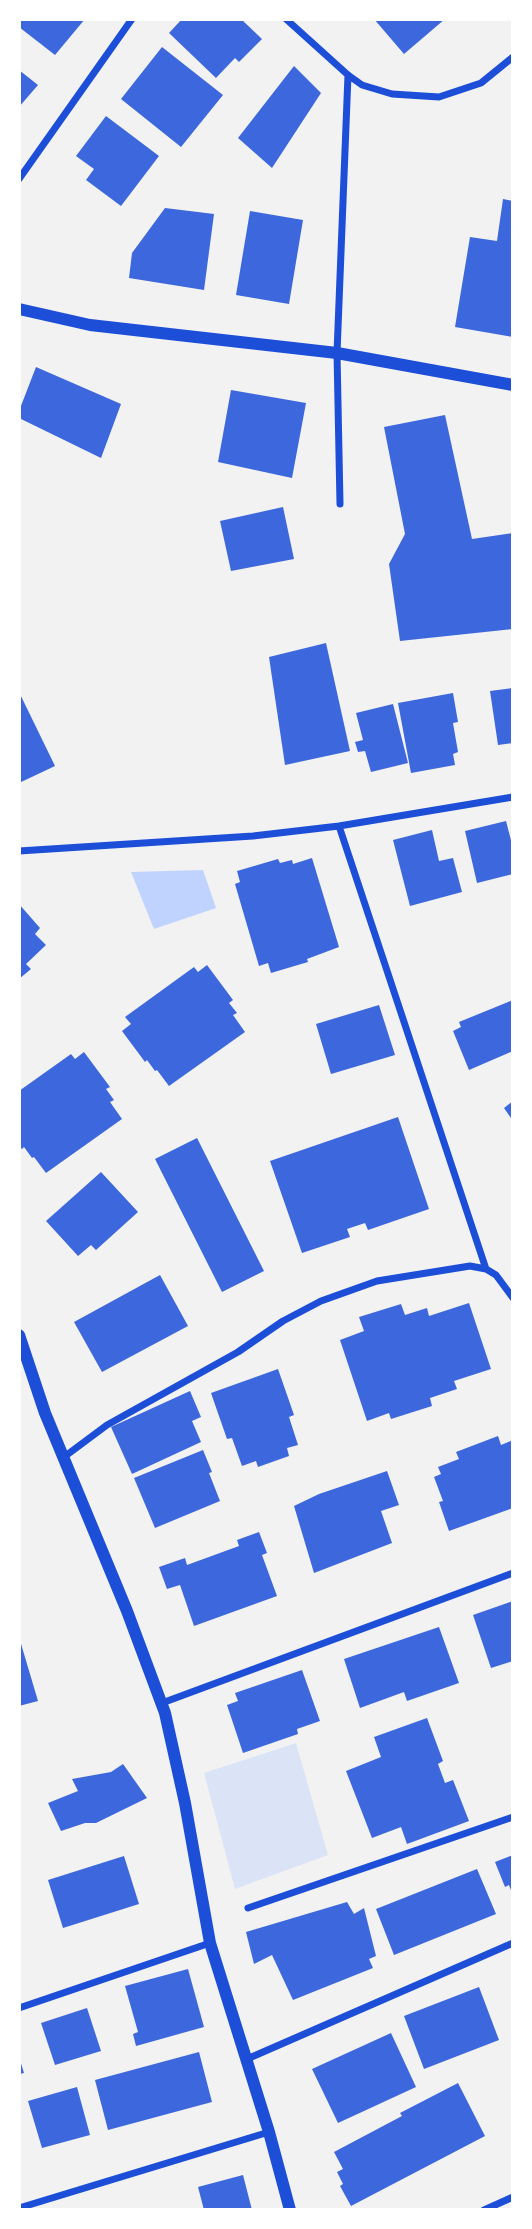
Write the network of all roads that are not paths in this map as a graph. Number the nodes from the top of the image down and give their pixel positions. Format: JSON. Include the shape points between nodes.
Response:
{"nodes":[{"id":1,"x":132,"y":19,"type":"edge"},
{"id":2,"x":286,"y":19,"type":"edge"},
{"id":3,"x":513,"y":57,"type":"edge"},
{"id":4,"x":348,"y":75,"type":"junction"},
{"id":5,"x":19,"y":179,"type":"edge"},
{"id":6,"x":19,"y":309,"type":"edge"},
{"id":7,"x":337,"y":354,"type":"junction"},
{"id":8,"x":513,"y":386,"type":"edge"},
{"id":9,"x":340,"y":505,"type":"dead end"},
{"id":10,"x":513,"y":797,"type":"edge"},
{"id":11,"x":340,"y":826,"type":"junction"},
{"id":12,"x":19,"y":851,"type":"edge"},
{"id":13,"x":485,"y":1269,"type":"junction"},
{"id":14,"x":513,"y":1298,"type":"edge"},
{"id":15,"x":19,"y":1335,"type":"edge"},
{"id":16,"x":64,"y":1457,"type":"junction"},
{"id":17,"x":513,"y":1573,"type":"edge"},
{"id":18,"x":162,"y":1703,"type":"junction"},
{"id":19,"x":513,"y":1817,"type":"edge"},
{"id":20,"x":248,"y":1908,"type":"dead end"},
{"id":21,"x":210,"y":1943,"type":"junction"},
{"id":22,"x":513,"y":1943,"type":"edge"},
{"id":23,"x":19,"y":2008,"type":"edge"},
{"id":24,"x":247,"y":2059,"type":"junction"},
{"id":25,"x":269,"y":2132,"type":"junction"},
{"id":26,"x":513,"y":2197,"type":"edge"},
{"id":27,"x":19,"y":2208,"type":"edge"},
{"id":28,"x":290,"y":2210,"type":"edge"},
{"id":29,"x":484,"y":2210,"type":"edge"}],
"edges":[{"from":1,"to":5,"type":"street"},
{"from":2,"to":4,"type":"street"},
{"from":3,"to":4,"type":"street","via":[[481,83],[439,97],[392,94],[362,85]]},
{"from":4,"to":7,"type":"street"},
{"from":6,"to":7,"type":"street","via":[[90,326]]},
{"from":7,"to":8,"type":"street"},
{"from":7,"to":9,"type":"street"},
{"from":10,"to":11,"type":"street"},
{"from":11,"to":12,"type":"street"},
{"from":11,"to":13,"type":"street"},
{"from":13,"to":14,"type":"street","via":[[496,1275]]},
{"from":13,"to":16,"type":"street","via":[[470,1266],[377,1281],[321,1301],[107,1425]]},
{"from":15,"to":16,"type":"street"},
{"from":16,"to":18,"type":"street"},
{"from":17,"to":18,"type":"street"},
{"from":18,"to":21,"type":"street","via":[[186,1803]]},
{"from":19,"to":20,"type":"street"},
{"from":21,"to":23,"type":"street"},
{"from":21,"to":24,"type":"street"},
{"from":22,"to":24,"type":"street"},
{"from":24,"to":25,"type":"street"},
{"from":25,"to":27,"type":"street"},
{"from":25,"to":28,"type":"street"},
{"from":26,"to":29,"type":"street"}]}
